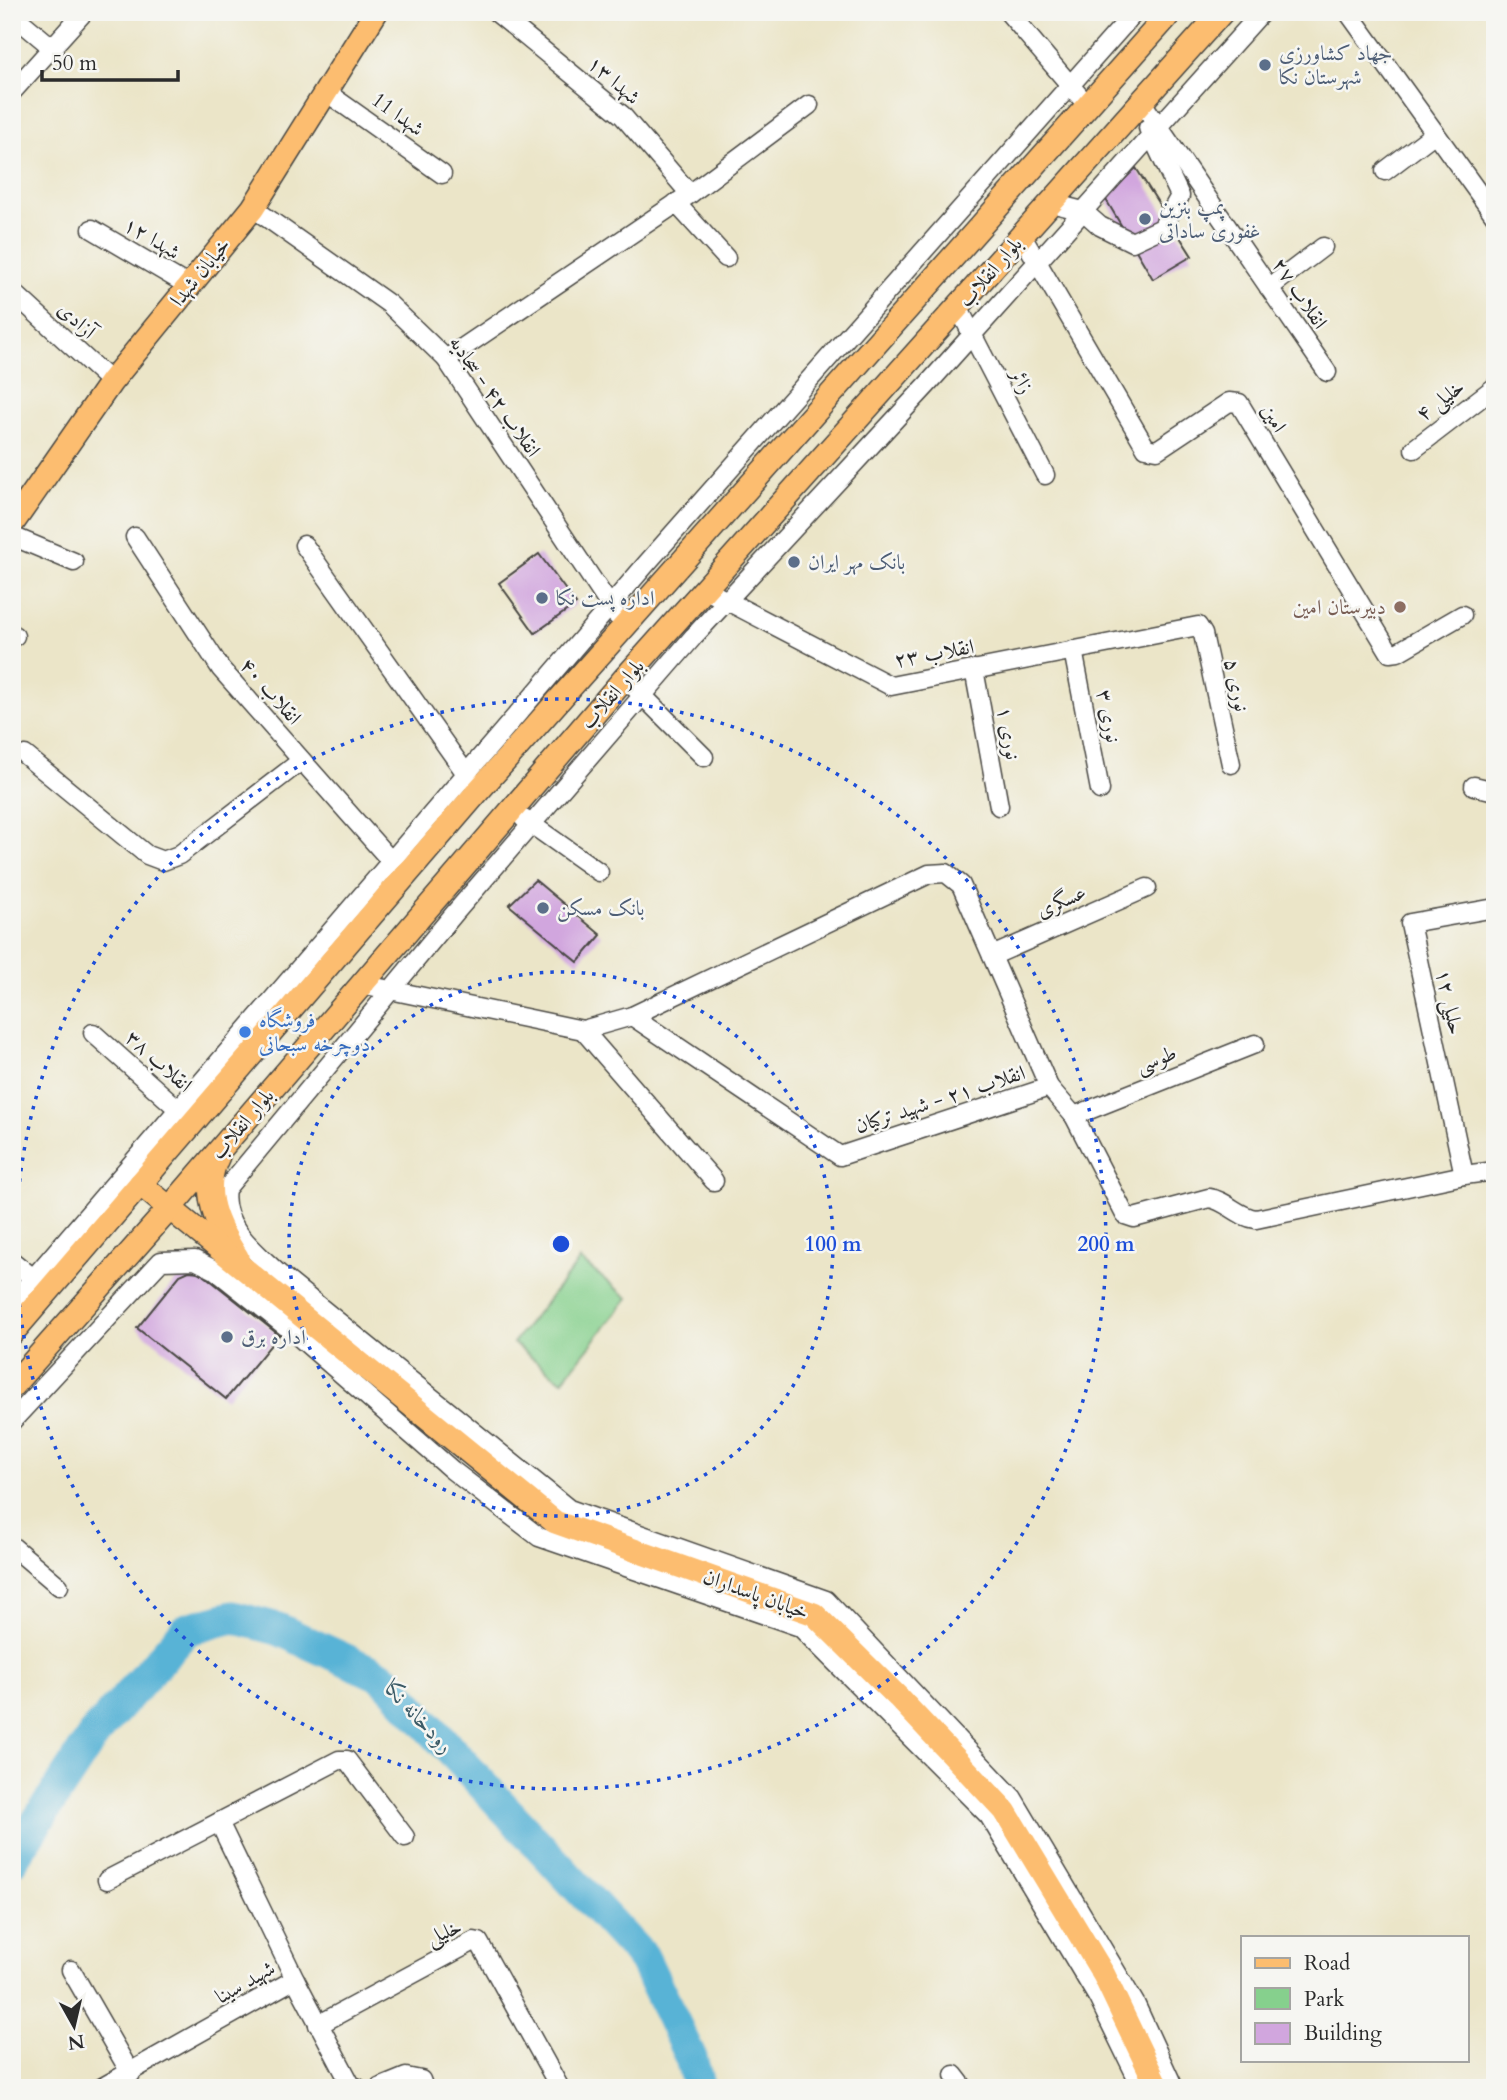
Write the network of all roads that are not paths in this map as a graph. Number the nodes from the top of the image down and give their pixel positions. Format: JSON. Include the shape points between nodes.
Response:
{"nodes":[{"id":1,"x":84,"y":12,"type":"edge"},
{"id":2,"x":376,"y":12,"type":"edge"},
{"id":3,"x":496,"y":12,"type":"edge"},
{"id":4,"x":1008,"y":12,"type":"edge"},
{"id":5,"x":1135,"y":12,"type":"edge"},
{"id":6,"x":1171,"y":12,"type":"edge"},
{"id":7,"x":1223,"y":12,"type":"edge"},
{"id":8,"x":1262,"y":12,"type":"edge"},
{"id":9,"x":1348,"y":12,"type":"edge"},
{"id":10,"x":12,"y":14,"type":"edge"},
{"id":11,"x":54,"y":49,"type":"junction"},
{"id":12,"x":1070,"y":85,"type":"junction"},
{"id":13,"x":12,"y":92,"type":"edge"},
{"id":14,"x":326,"y":92,"type":"junction"},
{"id":15,"x":1140,"y":101,"type":"junction"},
{"id":16,"x":810,"y":105,"type":"dead end"},
{"id":17,"x":1087,"y":105,"type":"junction"},
{"id":18,"x":1155,"y":132,"type":"junction"},
{"id":19,"x":1436,"y":134,"type":"junction"},
{"id":20,"x":1385,"y":171,"type":"dead end"},
{"id":21,"x":442,"y":174,"type":"dead end"},
{"id":22,"x":683,"y":198,"type":"junction"},
{"id":23,"x":1051,"y":202,"type":"junction"},
{"id":24,"x":1491,"y":204,"type":"edge"},
{"id":25,"x":253,"y":208,"type":"junction"},
{"id":26,"x":1083,"y":211,"type":"junction"},
{"id":27,"x":92,"y":229,"type":"dead end"},
{"id":28,"x":1022,"y":236,"type":"junction"},
{"id":29,"x":1323,"y":247,"type":"dead end"},
{"id":30,"x":726,"y":258,"type":"dead end"},
{"id":31,"x":1037,"y":262,"type":"junction"},
{"id":32,"x":189,"y":286,"type":"junction"},
{"id":33,"x":1269,"y":288,"type":"junction"},
{"id":34,"x":12,"y":291,"type":"edge"},
{"id":35,"x":958,"y":307,"type":"junction"},
{"id":36,"x":972,"y":334,"type":"junction"},
{"id":37,"x":446,"y":359,"type":"junction"},
{"id":38,"x":1327,"y":372,"type":"dead end"},
{"id":39,"x":851,"y":373,"type":"junction"},
{"id":40,"x":111,"y":382,"type":"junction"},
{"id":41,"x":1495,"y":387,"type":"edge"},
{"id":42,"x":881,"y":395,"type":"junction"},
{"id":43,"x":1414,"y":449,"type":"dead end"},
{"id":44,"x":1045,"y":475,"type":"dead end"},
{"id":45,"x":12,"y":524,"type":"edge"},
{"id":46,"x":12,"y":536,"type":"edge"},
{"id":47,"x":135,"y":537,"type":"dead end"},
{"id":48,"x":304,"y":545,"type":"dead end"},
{"id":49,"x":74,"y":562,"type":"dead end"},
{"id":50,"x":706,"y":590,"type":"junction"},
{"id":51,"x":727,"y":601,"type":"junction"},
{"id":52,"x":610,"y":606,"type":"junction"},
{"id":53,"x":1462,"y":615,"type":"dead end"},
{"id":54,"x":623,"y":626,"type":"junction"},
{"id":55,"x":1189,"y":628,"type":"joint"},
{"id":56,"x":1073,"y":650,"type":"junction"},
{"id":57,"x":974,"y":669,"type":"junction"},
{"id":58,"x":625,"y":678,"type":"junction"},
{"id":59,"x":643,"y":696,"type":"junction"},
{"id":60,"x":24,"y":755,"type":"dead end"},
{"id":61,"x":704,"y":758,"type":"dead end"},
{"id":62,"x":301,"y":761,"type":"junction"},
{"id":63,"x":1231,"y":764,"type":"dead end"},
{"id":64,"x":472,"y":782,"type":"junction"},
{"id":65,"x":1474,"y":786,"type":"dead end"},
{"id":66,"x":1100,"y":790,"type":"dead end"},
{"id":67,"x":1495,"y":791,"type":"edge"},
{"id":68,"x":999,"y":806,"type":"dead end"},
{"id":69,"x":511,"y":810,"type":"junction"},
{"id":70,"x":531,"y":824,"type":"junction"},
{"id":71,"x":391,"y":861,"type":"junction"},
{"id":72,"x":599,"y":872,"type":"dead end"},
{"id":73,"x":1147,"y":888,"type":"dead end"},
{"id":74,"x":1495,"y":908,"type":"edge"},
{"id":75,"x":992,"y":956,"type":"junction"},
{"id":76,"x":361,"y":984,"type":"junction"},
{"id":77,"x":390,"y":991,"type":"junction"},
{"id":78,"x":632,"y":1016,"type":"junction"},
{"id":79,"x":583,"y":1030,"type":"junction"},
{"id":80,"x":93,"y":1033,"type":"dead end"},
{"id":81,"x":1255,"y":1044,"type":"dead end"},
{"id":82,"x":1049,"y":1087,"type":"junction"},
{"id":83,"x":186,"y":1116,"type":"junction"},
{"id":84,"x":1074,"y":1116,"type":"junction"},
{"id":85,"x":223,"y":1147,"type":"junction"},
{"id":86,"x":1495,"y":1171,"type":"edge"},
{"id":87,"x":1464,"y":1175,"type":"junction"},
{"id":88,"x":714,"y":1181,"type":"dead end"},
{"id":89,"x":140,"y":1184,"type":"junction"},
{"id":90,"x":169,"y":1209,"type":"junction"},
{"id":91,"x":12,"y":1261,"type":"edge"},
{"id":92,"x":246,"y":1271,"type":"junction"},
{"id":93,"x":41,"y":1284,"type":"junction"},
{"id":94,"x":12,"y":1303,"type":"edge"},
{"id":95,"x":12,"y":1333,"type":"edge"},
{"id":96,"x":12,"y":1386,"type":"edge"},
{"id":97,"x":12,"y":1421,"type":"edge"},
{"id":98,"x":12,"y":1546,"type":"edge"},
{"id":99,"x":59,"y":1586,"type":"dead end"},
{"id":100,"x":219,"y":1822,"type":"junction"},
{"id":101,"x":405,"y":1836,"type":"dead end"},
{"id":102,"x":107,"y":1881,"type":"dead end"},
{"id":103,"x":71,"y":1970,"type":"dead end"},
{"id":104,"x":295,"y":1979,"type":"junction"},
{"id":105,"x":318,"y":2025,"type":"junction"},
{"id":106,"x":131,"y":2074,"type":"junction"},
{"id":107,"x":101,"y":2088,"type":"edge"},
{"id":108,"x":358,"y":2088,"type":"edge"},
{"id":109,"x":379,"y":2088,"type":"edge"},
{"id":110,"x":425,"y":2088,"type":"edge"},
{"id":111,"x":559,"y":2088,"type":"edge"},
{"id":112,"x":1142,"y":2088,"type":"edge"},
{"id":113,"x":1158,"y":2088,"type":"edge"},
{"id":114,"x":1174,"y":2088,"type":"edge"}],
"edges":[{"from":1,"to":11,"type":"street"},
{"from":2,"to":14,"type":"main road","name":"خیابان شهدا"},
{"from":3,"to":22,"type":"street","name":"شهدا ۱۳","via":[[622,115]]},
{"from":4,"to":12,"type":"street"},
{"from":5,"to":12,"type":"street"},
{"from":6,"to":17,"type":"main road","name":"بلوار انقلاب"},
{"from":7,"to":15,"type":"main road","name":"بلوار انقلاب"},
{"from":8,"to":18,"type":"street"},
{"from":9,"to":19,"type":"street"},
{"from":10,"to":11,"type":"street"},
{"from":11,"to":13,"type":"street"},
{"from":12,"to":17,"type":"street"},
{"from":12,"to":52,"type":"street"},
{"from":14,"to":21,"type":"street","name":"شهدا 11"},
{"from":14,"to":25,"type":"main road","name":"خیابان شهدا"},
{"from":15,"to":18,"type":"street","name":"انقلاب ۲۷"},
{"from":15,"to":23,"type":"main road","name":"بلوار انقلاب"},
{"from":16,"to":22,"type":"street"},
{"from":17,"to":39,"type":"main road","name":"بلوار انقلاب"},
{"from":18,"to":26,"type":"street"},
{"from":18,"to":26,"type":"street","via":[[1180,196],[1161,228],[1132,242],[1100,226]]},
{"from":18,"to":33,"type":"street","name":"انقلاب ۲۷"},
{"from":19,"to":20,"type":"street"},
{"from":19,"to":24,"type":"street"},
{"from":22,"to":30,"type":"street","name":"شهدا ۱۳"},
{"from":22,"to":37,"type":"street"},
{"from":23,"to":26,"type":"street"},
{"from":23,"to":28,"type":"main road","name":"بلوار انقلاب"},
{"from":25,"to":32,"type":"main road","name":"خیابان شهدا"},
{"from":25,"to":37,"type":"street","name":"انقلاب ۴۲ - سجادیه","via":[[389,304]]},
{"from":26,"to":31,"type":"street"},
{"from":27,"to":32,"type":"street","name":"شهدا ۱۲"},
{"from":28,"to":31,"type":"street","name":"امین"},
{"from":28,"to":35,"type":"main road","name":"بلوار انقلاب"},
{"from":29,"to":33,"type":"street"},
{"from":31,"to":36,"type":"street"},
{"from":31,"to":53,"type":"street","name":"امین","via":[[1146,448],[1157,450],[1229,402],[1239,403],[1390,653]]},
{"from":32,"to":40,"type":"main road","name":"خیابان شهدا"},
{"from":33,"to":38,"type":"street","name":"انقلاب ۲۷"},
{"from":34,"to":40,"type":"street","name":"آزادی"},
{"from":35,"to":36,"type":"street","name":"زائر"},
{"from":35,"to":42,"type":"main road","name":"بلوار انقلاب"},
{"from":36,"to":44,"type":"street","name":"زائر"},
{"from":36,"to":51,"type":"street"},
{"from":37,"to":52,"type":"street","name":"انقلاب ۴۲ - سجادیه"},
{"from":39,"to":42,"type":"main road","via":[[873,375]]},
{"from":39,"to":54,"type":"main road","name":"بلوار انقلاب"},
{"from":40,"to":45,"type":"main road","name":"خیابان شهدا"},
{"from":41,"to":43,"type":"street","name":"خلیلی ۴"},
{"from":42,"to":50,"type":"main road","name":"بلوار انقلاب"},
{"from":46,"to":49,"type":"street"},
{"from":47,"to":62,"type":"street","name":"انقلاب ۴۰","via":[[221,669]]},
{"from":48,"to":64,"type":"street"},
{"from":50,"to":51,"type":"street","name":"انقلاب ۲۳"},
{"from":50,"to":58,"type":"main road","name":"بلوار انقلاب"},
{"from":51,"to":57,"type":"street","name":"انقلاب ۲۳","via":[[891,686]]},
{"from":51,"to":59,"type":"street"},
{"from":52,"to":54,"type":"street","name":"انقلاب ۴۲ - سجادیه"},
{"from":52,"to":64,"type":"street"},
{"from":54,"to":64,"type":"main road","name":"بلوار انقلاب"},
{"from":55,"to":56,"type":"street","name":"انقلاب ۲۳"},
{"from":55,"to":63,"type":"street","name":"نوری ۵","via":[[1198,626],[1203,634]]},
{"from":56,"to":57,"type":"street","name":"انقلاب ۲۳"},
{"from":56,"to":66,"type":"street","name":"نوری ۳"},
{"from":57,"to":68,"type":"street","name":"نوری ۱"},
{"from":58,"to":59,"type":"street"},
{"from":58,"to":69,"type":"main road","name":"بلوار انقلاب"},
{"from":59,"to":61,"type":"street"},
{"from":59,"to":70,"type":"street"},
{"from":60,"to":62,"type":"street","via":[[147,855],[163,861],[179,855]]},
{"from":62,"to":71,"type":"street","name":"انقلاب ۴۰"},
{"from":64,"to":71,"type":"street"},
{"from":64,"to":83,"type":"main road","name":"بلوار انقلاب"},
{"from":65,"to":67,"type":"street"},
{"from":69,"to":70,"type":"street"},
{"from":69,"to":76,"type":"main road","name":"بلوار انقلاب"},
{"from":70,"to":72,"type":"street"},
{"from":70,"to":77,"type":"street"},
{"from":71,"to":83,"type":"street"},
{"from":73,"to":75,"type":"street","name":"عسگری"},
{"from":74,"to":87,"type":"street","name":"حلیلی ۱۲","via":[[1410,923]]},
{"from":75,"to":78,"type":"street","via":[[961,885],[946,873],[929,874]]},
{"from":75,"to":82,"type":"street"},
{"from":76,"to":77,"type":"street"},
{"from":76,"to":85,"type":"main road","name":"بلوار انقلاب"},
{"from":77,"to":79,"type":"street"},
{"from":77,"to":114,"type":"street","via":[[226,1189],[229,1217],[245,1241],[278,1273],[569,1509],[826,1600],[1013,1798],[1135,2003]]},
{"from":78,"to":79,"type":"street"},
{"from":78,"to":82,"type":"street","name":"انقلاب ۲۱ - شهید ترکیان","via":[[841,1156]]},
{"from":79,"to":88,"type":"street"},
{"from":80,"to":83,"type":"street","name":"انقلاب ۳۸"},
{"from":81,"to":84,"type":"street","name":"طوسی"},
{"from":82,"to":84,"type":"street","name":"انقلاب ۲۱ - شهید ترکیان"},
{"from":83,"to":89,"type":"main road","name":"بلوار انقلاب"},
{"from":83,"to":93,"type":"street"},
{"from":84,"to":87,"type":"street","name":"انقلاب ۲۱ - شهید ترکیان","via":[[1125,1215],[1134,1218],[1209,1198],[1256,1219]]},
{"from":85,"to":90,"type":"main road","name":"بلوار انقلاب"},
{"from":85,"to":92,"type":"main road","via":[[210,1179],[214,1213]]},
{"from":86,"to":87,"type":"street","name":"انقلاب ۲۱ - شهید ترکیان"},
{"from":89,"to":90,"type":"main road","name":"خیابان پاسداران"},
{"from":89,"to":93,"type":"main road","name":"بلوار انقلاب"},
{"from":90,"to":92,"type":"main road","name":"خیابان پاسداران"},
{"from":90,"to":96,"type":"main road","name":"بلوار انقلاب"},
{"from":91,"to":93,"type":"street"},
{"from":92,"to":113,"type":"main road","name":"خیابان پاسداران","via":[[555,1522],[814,1614],[1005,1811],[1104,1975]]},
{"from":93,"to":94,"type":"street"},
{"from":93,"to":95,"type":"main road","name":"بلوار انقلاب"},
{"from":97,"to":112,"type":"street","via":[[161,1261],[195,1260],[215,1270],[539,1537],[800,1627],[989,1816],[1098,1998]]},
{"from":98,"to":99,"type":"street"},
{"from":100,"to":101,"type":"street","via":[[347,1760]]},
{"from":100,"to":102,"type":"street"},
{"from":100,"to":104,"type":"street","name":"شهید سینا"},
{"from":103,"to":106,"type":"street"},
{"from":104,"to":105,"type":"street"},
{"from":104,"to":106,"type":"street","name":"شهید سینا"},
{"from":105,"to":108,"type":"street","via":[[351,2085]]},
{"from":105,"to":111,"type":"street","name":"خلیلی","via":[[479,1942]]},
{"from":106,"to":107,"type":"street","name":"شهید سینا"},
{"from":109,"to":110,"type":"street","via":[[406,2077],[421,2080]]}]}
